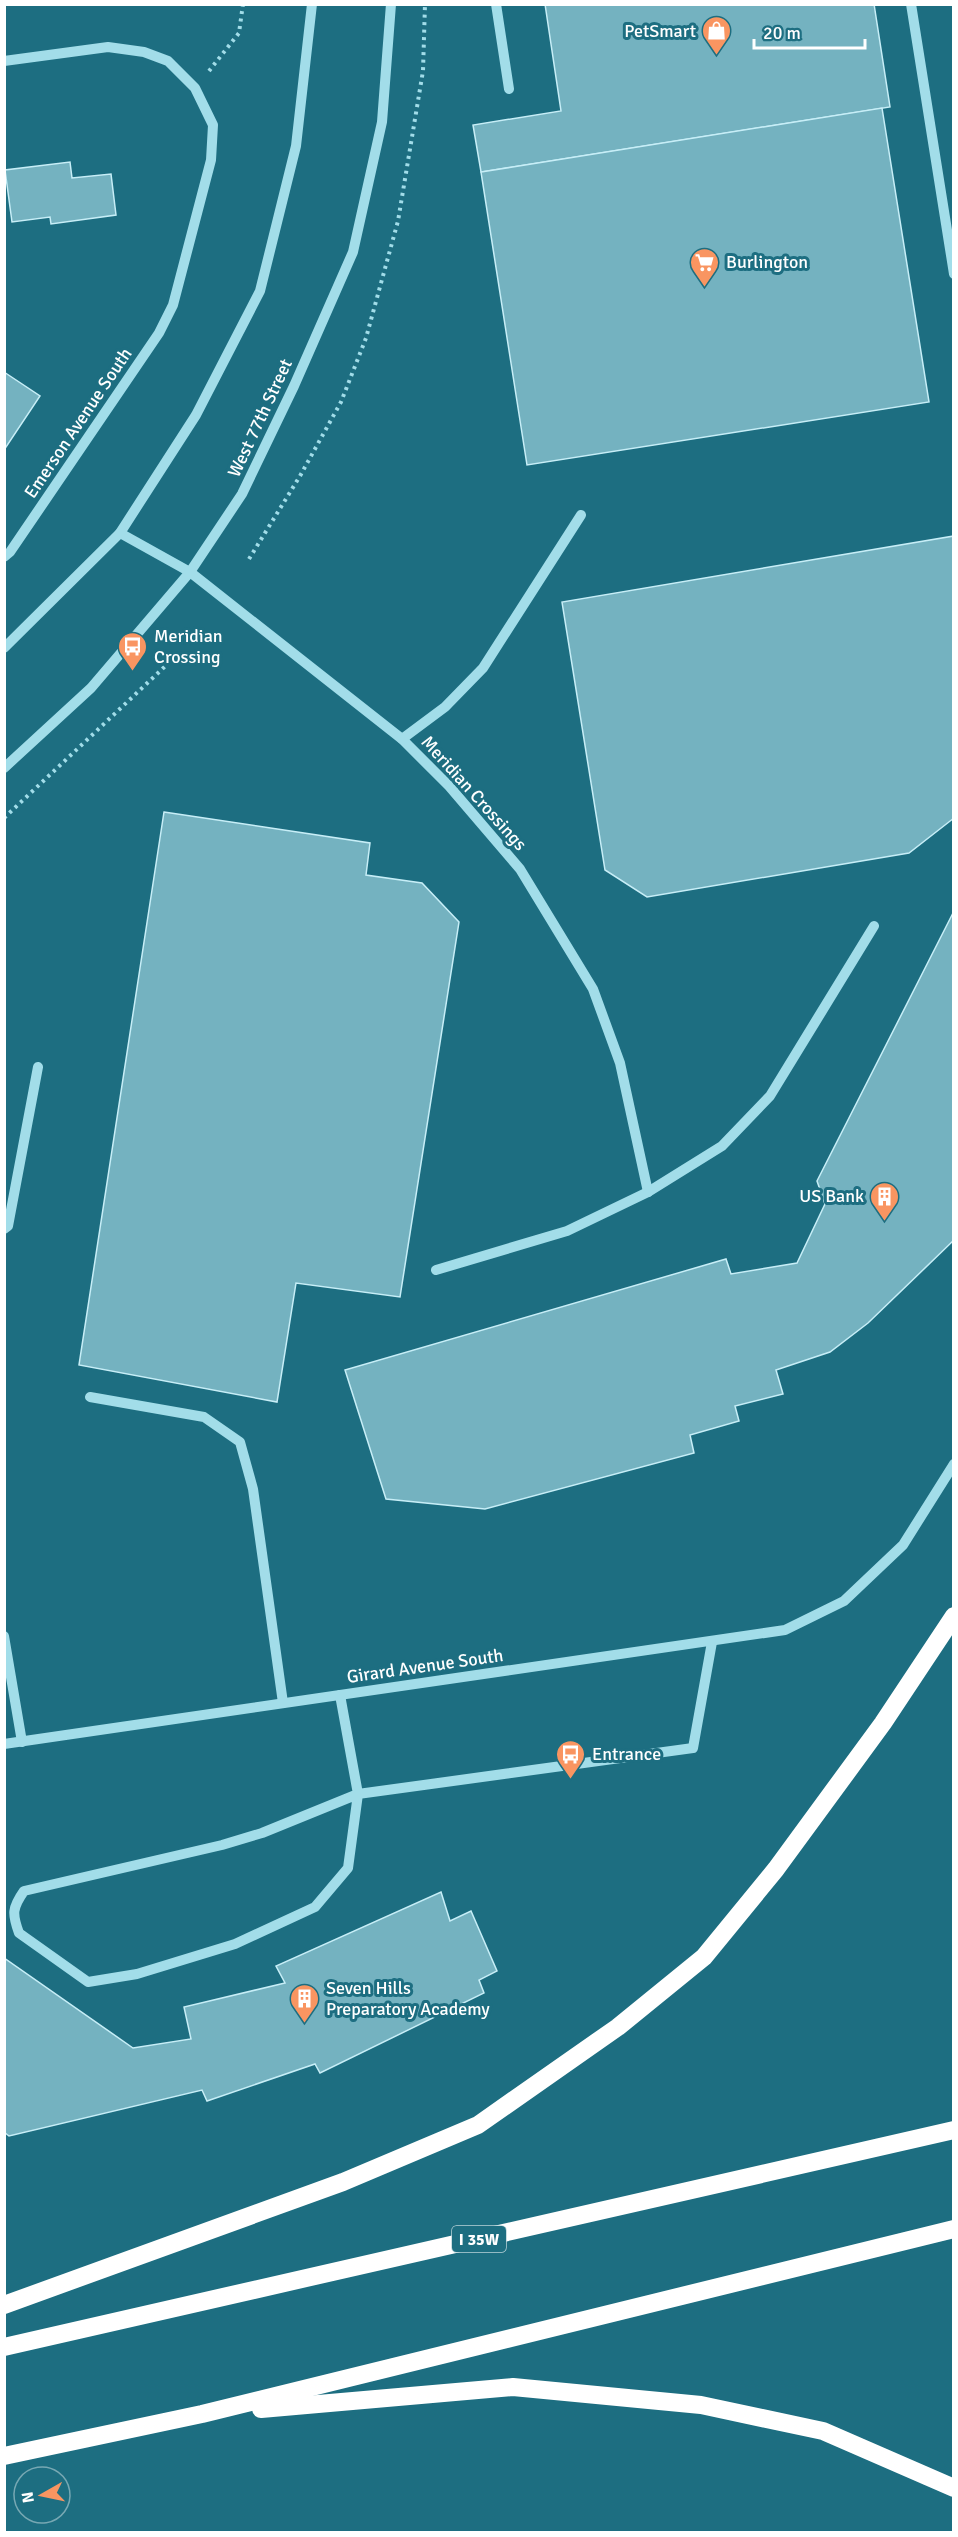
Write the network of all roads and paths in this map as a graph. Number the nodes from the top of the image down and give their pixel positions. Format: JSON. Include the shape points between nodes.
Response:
{"nodes":[{"id":1,"x":243,"y":4,"type":"edge"},
{"id":2,"x":312,"y":4,"type":"edge"},
{"id":3,"x":391,"y":4,"type":"edge"},
{"id":4,"x":496,"y":4,"type":"edge"},
{"id":5,"x":911,"y":4,"type":"edge"},
{"id":6,"x":4,"y":61,"type":"edge"},
{"id":7,"x":195,"y":88,"type":"junction"},
{"id":8,"x":509,"y":89,"type":"dead end"},
{"id":9,"x":954,"y":274,"type":"edge"},
{"id":10,"x":581,"y":515,"type":"dead end"},
{"id":11,"x":120,"y":533,"type":"junction"},
{"id":12,"x":4,"y":557,"type":"edge"},
{"id":13,"x":190,"y":572,"type":"junction"},
{"id":14,"x":4,"y":648,"type":"edge"},
{"id":15,"x":175,"y":657,"type":"dead end"},
{"id":16,"x":402,"y":739,"type":"junction"},
{"id":17,"x":4,"y":768,"type":"edge"},
{"id":18,"x":4,"y":818,"type":"edge"},
{"id":19,"x":874,"y":926,"type":"dead end"},
{"id":20,"x":38,"y":1067,"type":"dead end"},
{"id":21,"x":648,"y":1192,"type":"junction"},
{"id":22,"x":4,"y":1229,"type":"edge"},
{"id":23,"x":436,"y":1270,"type":"dead end"},
{"id":24,"x":90,"y":1397,"type":"dead end"},
{"id":25,"x":954,"y":1464,"type":"edge"},
{"id":26,"x":954,"y":1616,"type":"edge"},
{"id":27,"x":4,"y":1636,"type":"edge"},
{"id":28,"x":712,"y":1642,"type":"junction"},
{"id":29,"x":340,"y":1695,"type":"junction"},
{"id":30,"x":283,"y":1703,"type":"junction"},
{"id":31,"x":22,"y":1742,"type":"junction"},
{"id":32,"x":4,"y":1744,"type":"edge"},
{"id":33,"x":358,"y":1794,"type":"junction"},
{"id":34,"x":954,"y":2130,"type":"edge"},
{"id":35,"x":954,"y":2229,"type":"edge"},
{"id":36,"x":4,"y":2305,"type":"edge"},
{"id":37,"x":4,"y":2347,"type":"edge"},
{"id":38,"x":202,"y":2414,"type":"junction"},
{"id":39,"x":4,"y":2456,"type":"edge"},
{"id":40,"x":954,"y":2488,"type":"edge"}],
"edges":[{"from":1,"to":7,"type":"path","via":[[239,33]]},
{"from":2,"to":11,"type":"street","via":[[296,146],[260,291],[196,415]]},
{"from":3,"to":13,"type":"street","name":"West 77th Street","via":[[382,122],[353,252],[242,494]]},
{"from":4,"to":8,"type":"street"},
{"from":5,"to":9,"type":"street"},
{"from":6,"to":7,"type":"street","name":"Emerson Avenue South","via":[[108,47],[144,52],[168,61]]},
{"from":7,"to":12,"type":"street","name":"Emerson Avenue South","via":[[213,125],[211,160],[173,305],[159,333]]},
{"from":10,"to":16,"type":"street","via":[[483,668],[445,707]]},
{"from":11,"to":13,"type":"street","name":"Meridian Crossings"},
{"from":11,"to":14,"type":"street"},
{"from":13,"to":16,"type":"street","name":"Meridian Crossings"},
{"from":13,"to":17,"type":"street","name":"West 77th Street","via":[[91,688]]},
{"from":15,"to":18,"type":"path"},
{"from":16,"to":21,"type":"street","name":"Meridian Crossings","via":[[449,786],[520,869],[593,989],[620,1063]]},
{"from":19,"to":21,"type":"street","via":[[770,1096],[722,1146]]},
{"from":20,"to":22,"type":"street","via":[[8,1226]]},
{"from":21,"to":23,"type":"street","via":[[567,1231]]},
{"from":24,"to":30,"type":"street","via":[[204,1417],[240,1442],[253,1489]]},
{"from":25,"to":28,"type":"street","name":"Girard Avenue South","via":[[903,1545],[844,1601],[785,1630]]},
{"from":26,"to":36,"type":"highway","via":[[884,1723],[776,1869],[704,1957],[618,2027],[478,2125],[343,2182]]},
{"from":27,"to":31,"type":"street"},
{"from":28,"to":29,"type":"street","name":"Girard Avenue South"},
{"from":28,"to":33,"type":"street","via":[[693,1748]]},
{"from":29,"to":30,"type":"street","name":"Girard Avenue South"},
{"from":29,"to":33,"type":"street"},
{"from":30,"to":31,"type":"street","name":"Girard Avenue South"},
{"from":31,"to":32,"type":"street","name":"Girard Avenue South"},
{"from":33,"to":33,"type":"street","via":[[222,1845],[24,1891],[14,1905],[19,1933],[87,1982],[137,1974],[235,1944],[315,1907],[348,1868]]},
{"from":34,"to":37,"type":"highway","number":"I 35W"},
{"from":35,"to":38,"type":"highway"},
{"from":38,"to":39,"type":"highway"},
{"from":38,"to":40,"type":"highway","via":[[513,2387],[689,2403],[823,2431]]}]}
